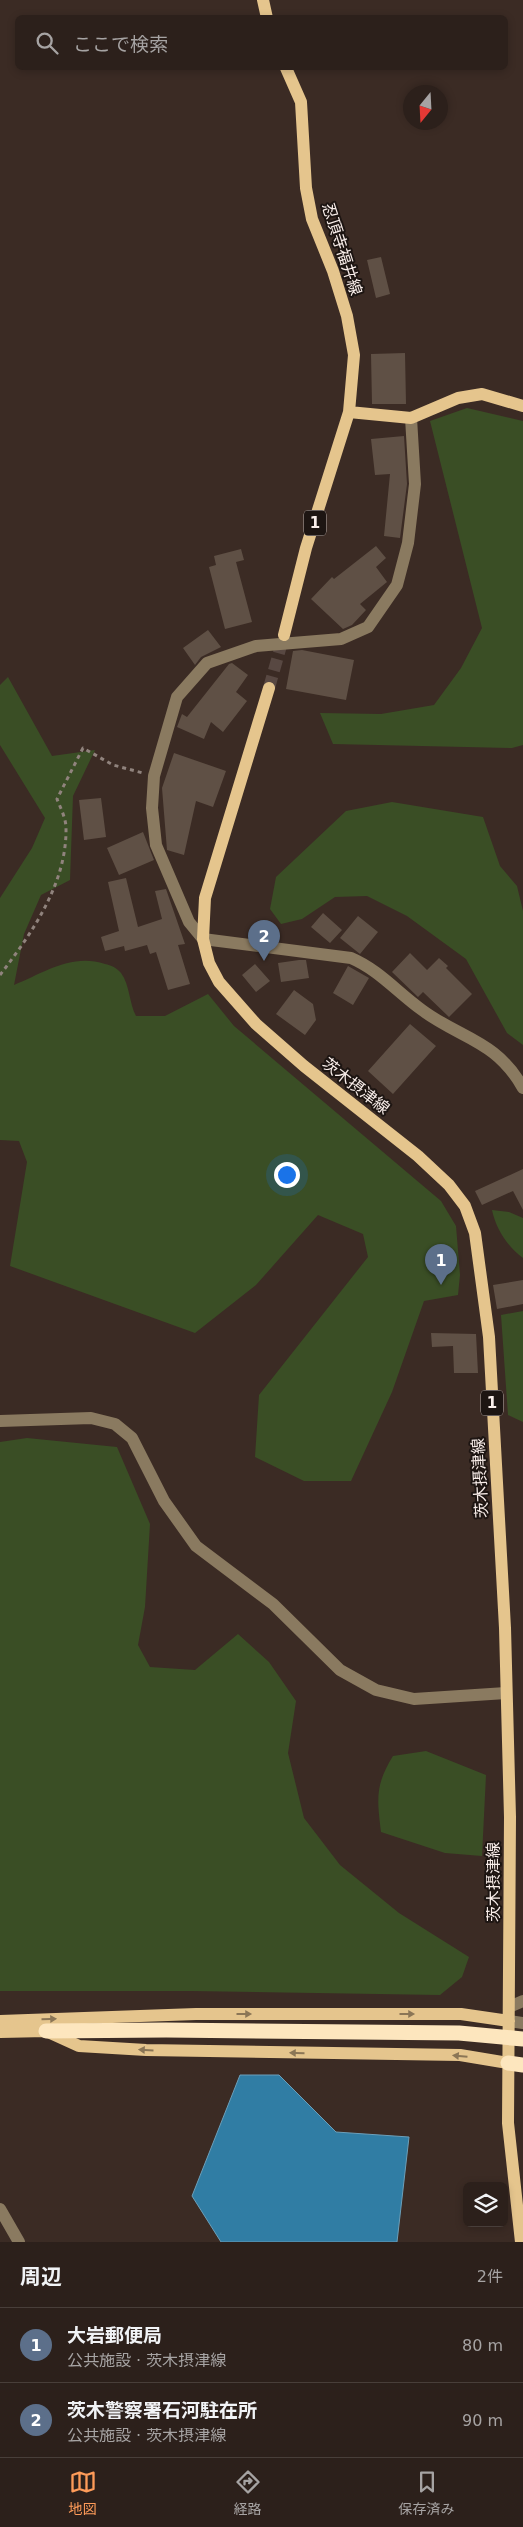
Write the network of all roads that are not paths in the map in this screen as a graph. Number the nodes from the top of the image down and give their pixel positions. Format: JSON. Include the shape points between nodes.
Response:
{"nodes":[{"id":1,"x":263,"y":0,"type":"edge"},
{"id":2,"x":266,"y":15,"type":"edge"},
{"id":3,"x":287,"y":70,"type":"edge"},
{"id":4,"x":523,"y":406,"type":"edge"},
{"id":5,"x":350,"y":412,"type":"junction"},
{"id":6,"x":411,"y":418,"type":"junction"},
{"id":7,"x":284,"y":634,"type":"tunnel mouth"},
{"id":8,"x":269,"y":688,"type":"tunnel mouth"},
{"id":9,"x":203,"y":939,"type":"junction"},
{"id":10,"x":523,"y":1088,"type":"edge"},
{"id":11,"x":0,"y":1421,"type":"edge"},
{"id":12,"x":506,"y":1692,"type":"junction"},
{"id":13,"x":523,"y":2002,"type":"edge"},
{"id":14,"x":509,"y":2007,"type":"junction"},
{"id":15,"x":0,"y":2021,"type":"edge"},
{"id":16,"x":509,"y":2021,"type":"junction"},
{"id":17,"x":523,"y":2023,"type":"edge"},
{"id":18,"x":0,"y":2032,"type":"edge"},
{"id":19,"x":46,"y":2032,"type":"junction"},
{"id":20,"x":523,"y":2039,"type":"edge"},
{"id":21,"x":516,"y":2064,"type":"edge"},
{"id":22,"x":0,"y":2209,"type":"edge"},
{"id":23,"x":18,"y":2242,"type":"edge"},
{"id":24,"x":521,"y":2242,"type":"edge"}],
"edges":[{"from":1,"to":2,"type":"main road"},
{"from":3,"to":5,"type":"main road","name":"忍頂寺福井線","via":[[301,102],[306,188],[312,219],[347,316],[354,355]]},
{"from":4,"to":6,"type":"main road","via":[[482,394],[458,398]]},
{"from":5,"to":6,"type":"main road"},
{"from":5,"to":7,"type":"main road","number":"1","via":[[306,548]]},
{"from":6,"to":9,"type":"street","via":[[414,484],[408,543],[397,585],[368,627],[341,639],[256,646],[207,663],[177,696],[154,776],[152,808],[156,844],[189,922]]},
{"from":8,"to":9,"type":"main road","name":"茨木摂津線","number":"1","via":[[205,898]]},
{"from":9,"to":10,"type":"street","via":[[351,958],[369,965],[422,1010],[490,1048]]},
{"from":9,"to":12,"type":"main road","name":"茨木摂津線","number":"1","via":[[208,963],[219,982],[256,1024],[418,1156],[449,1185],[465,1206],[475,1233],[489,1337]]},
{"from":11,"to":12,"type":"street","via":[[91,1418],[115,1424],[132,1438],[164,1501],[196,1546],[273,1604],[340,1670],[376,1690],[414,1699]]},
{"from":12,"to":14,"type":"main road","name":"茨木摂津線","number":"1","via":[[510,1817]]},
{"from":13,"to":14,"type":"street"},
{"from":14,"to":16,"type":"main road","name":"茨木摂津線","number":"1"},
{"from":15,"to":16,"type":"main road","one_way":true,"via":[[196,2014],[461,2014]]},
{"from":16,"to":17,"type":"street"},
{"from":16,"to":21,"type":"main road","name":"茨木摂津線","number":"1"},
{"from":18,"to":19,"type":"main road"},
{"from":19,"to":20,"type":"highway","via":[[459,2033]]},
{"from":21,"to":19,"type":"main road","one_way":true,"via":[[460,2055],[79,2046]]},
{"from":21,"to":24,"type":"main road","name":"茨木摂津線","number":"1","via":[[508,2123]]},
{"from":22,"to":23,"type":"street"}]}
